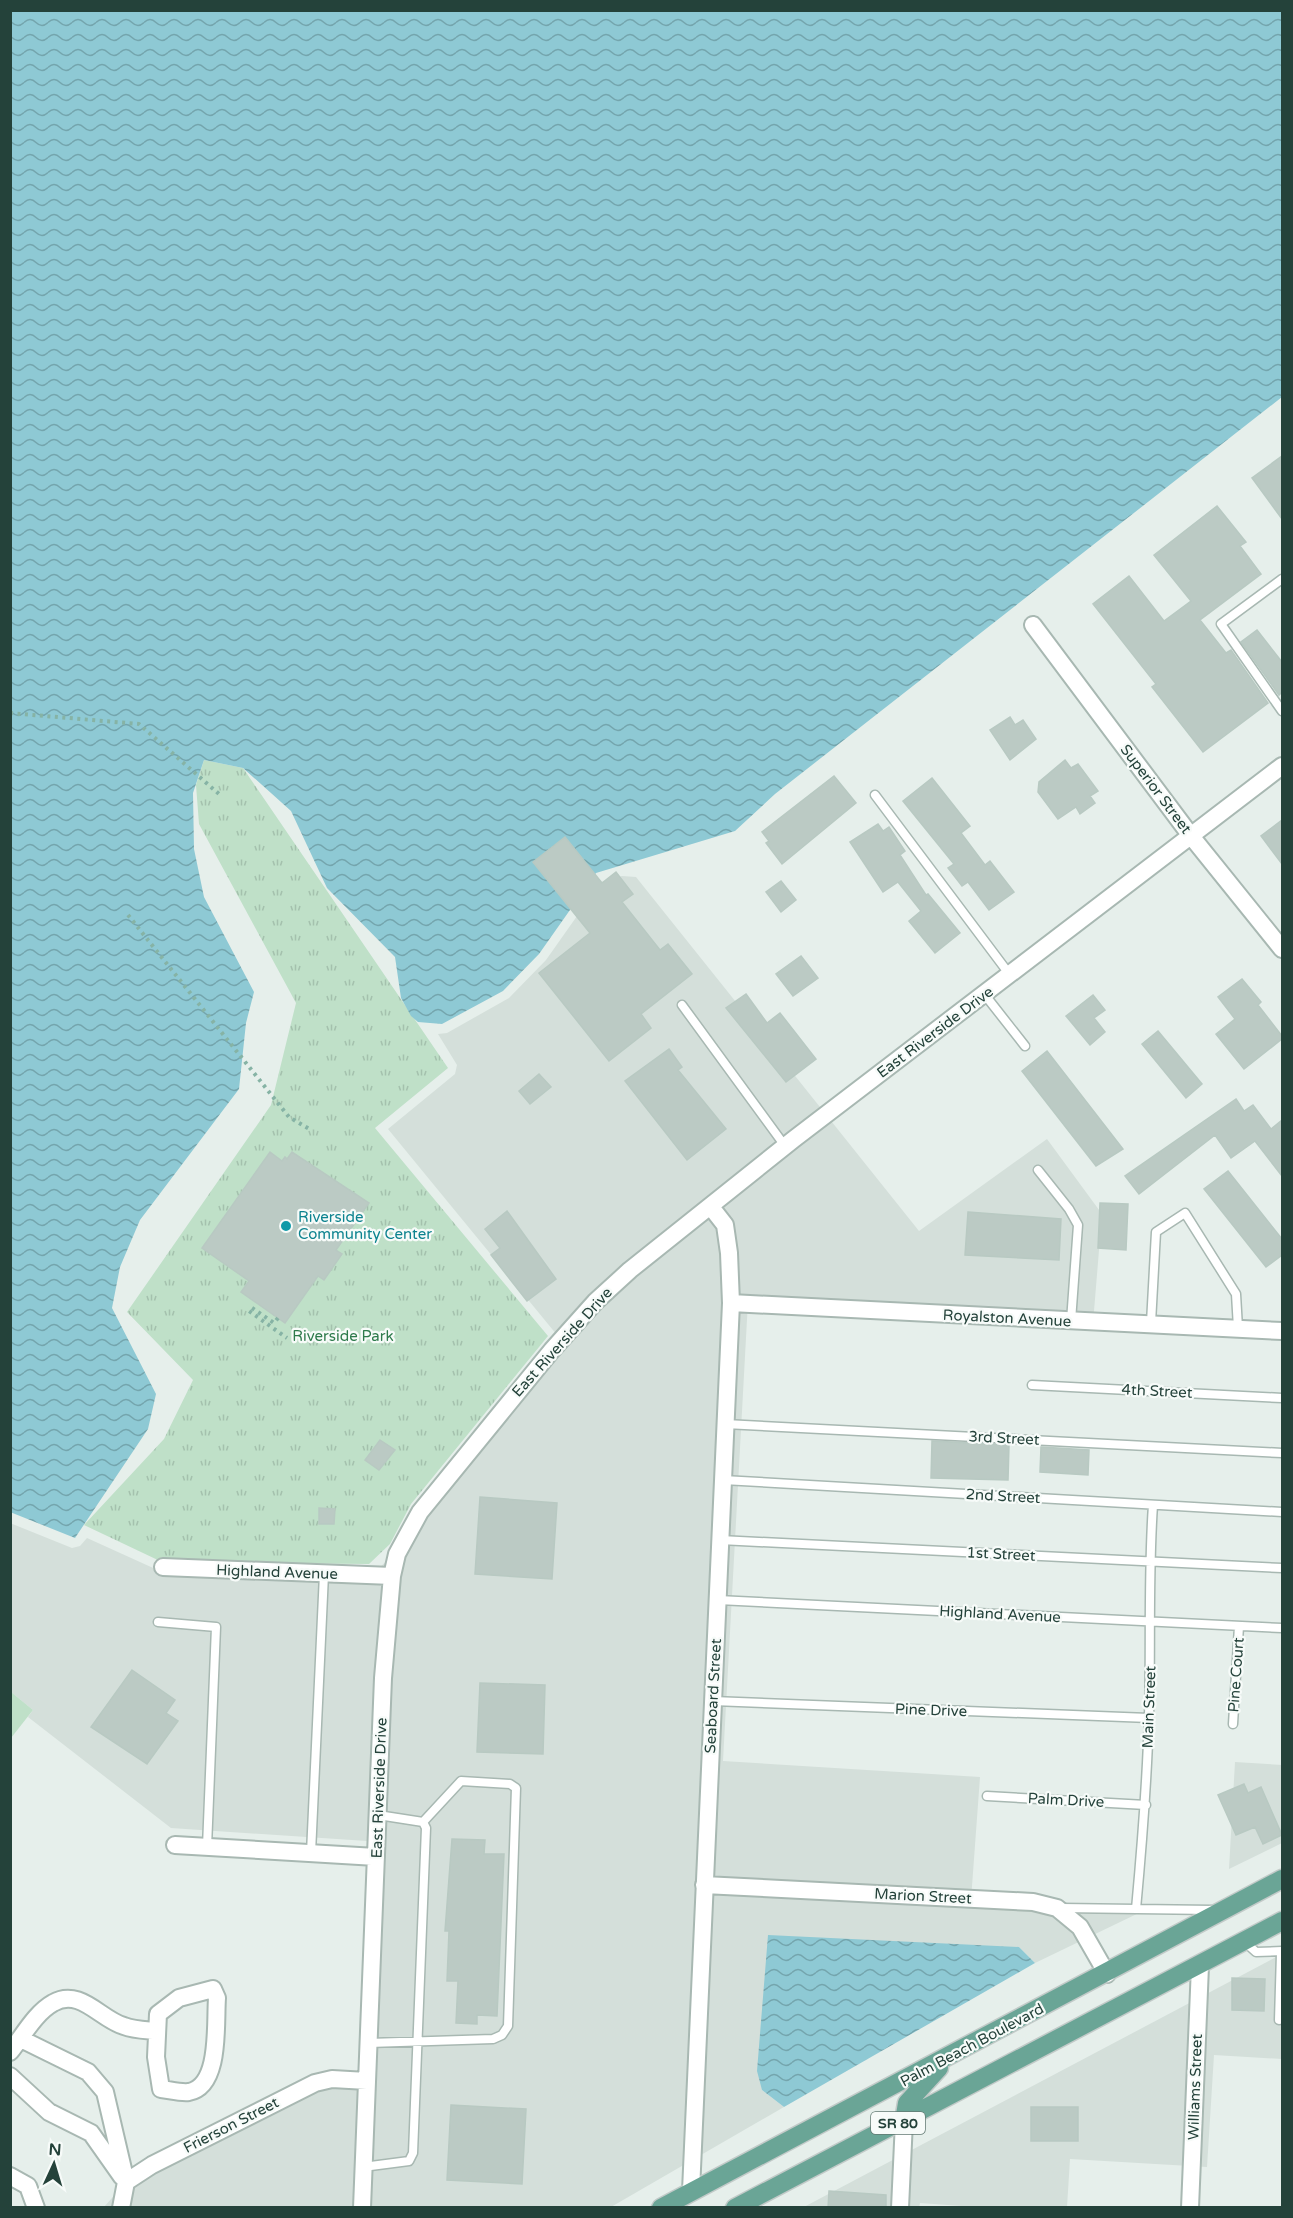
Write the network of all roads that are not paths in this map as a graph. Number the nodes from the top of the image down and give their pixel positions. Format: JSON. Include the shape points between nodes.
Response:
{"nodes":[{"id":1,"x":1282,"y":579,"type":"edge"},
{"id":2,"x":1033,"y":625,"type":"dead end"},
{"id":3,"x":1282,"y":711,"type":"edge"},
{"id":4,"x":1282,"y":766,"type":"edge"},
{"id":5,"x":874,"y":795,"type":"dead end"},
{"id":6,"x":1191,"y":836,"type":"junction"},
{"id":7,"x":1282,"y":949,"type":"edge"},
{"id":8,"x":1010,"y":975,"type":"junction"},
{"id":9,"x":985,"y":995,"type":"junction"},
{"id":10,"x":681,"y":1005,"type":"dead end"},
{"id":11,"x":1025,"y":1047,"type":"dead end"},
{"id":12,"x":785,"y":1146,"type":"junction"},
{"id":13,"x":1038,"y":1170,"type":"dead end"},
{"id":14,"x":711,"y":1207,"type":"junction"},
{"id":15,"x":731,"y":1303,"type":"junction"},
{"id":16,"x":1071,"y":1321,"type":"junction"},
{"id":17,"x":1150,"y":1323,"type":"junction"},
{"id":18,"x":1238,"y":1328,"type":"junction"},
{"id":19,"x":1282,"y":1331,"type":"edge"},
{"id":20,"x":1032,"y":1385,"type":"dead end"},
{"id":21,"x":1282,"y":1398,"type":"edge"},
{"id":22,"x":725,"y":1424,"type":"junction"},
{"id":23,"x":1282,"y":1453,"type":"edge"},
{"id":24,"x":723,"y":1479,"type":"junction"},
{"id":25,"x":1153,"y":1505,"type":"junction"},
{"id":26,"x":1282,"y":1512,"type":"edge"},
{"id":27,"x":720,"y":1540,"type":"junction"},
{"id":28,"x":1149,"y":1561,"type":"junction"},
{"id":29,"x":163,"y":1567,"type":"dead end"},
{"id":30,"x":1282,"y":1568,"type":"edge"},
{"id":31,"x":324,"y":1574,"type":"junction"},
{"id":32,"x":392,"y":1576,"type":"junction"},
{"id":33,"x":718,"y":1600,"type":"junction"},
{"id":34,"x":1151,"y":1622,"type":"junction"},
{"id":35,"x":158,"y":1623,"type":"dead end"},
{"id":36,"x":1239,"y":1626,"type":"junction"},
{"id":37,"x":1282,"y":1628,"type":"edge"},
{"id":38,"x":713,"y":1701,"type":"junction"},
{"id":39,"x":1149,"y":1718,"type":"junction"},
{"id":40,"x":1233,"y":1724,"type":"dead end"},
{"id":41,"x":987,"y":1796,"type":"dead end"},
{"id":42,"x":1146,"y":1805,"type":"junction"},
{"id":43,"x":378,"y":1815,"type":"junction"},
{"id":44,"x":423,"y":1821,"type":"junction"},
{"id":45,"x":175,"y":1845,"type":"dead end"},
{"id":46,"x":207,"y":1847,"type":"junction"},
{"id":47,"x":311,"y":1853,"type":"junction"},
{"id":48,"x":376,"y":1857,"type":"junction"},
{"id":49,"x":1282,"y":1879,"type":"edge"},
{"id":50,"x":704,"y":1885,"type":"junction"},
{"id":51,"x":1057,"y":1908,"type":"junction"},
{"id":52,"x":1136,"y":1909,"type":"junction"},
{"id":53,"x":1223,"y":1910,"type":"junction"},
{"id":54,"x":1282,"y":1921,"type":"edge"},
{"id":55,"x":1245,"y":1942,"type":"junction"},
{"id":56,"x":1282,"y":1952,"type":"edge"},
{"id":57,"x":1200,"y":1966,"type":"junction"},
{"id":58,"x":1107,"y":1974,"type":"junction"},
{"id":59,"x":1279,"y":2020,"type":"dead end"},
{"id":60,"x":156,"y":2031,"type":"junction"},
{"id":61,"x":21,"y":2038,"type":"junction"},
{"id":62,"x":417,"y":2042,"type":"junction"},
{"id":63,"x":369,"y":2043,"type":"junction"},
{"id":64,"x":10,"y":2052,"type":"edge"},
{"id":65,"x":948,"y":2058,"type":"junction"},
{"id":66,"x":10,"y":2076,"type":"edge"},
{"id":67,"x":367,"y":2081,"type":"junction"},
{"id":68,"x":904,"y":2121,"type":"junction"},
{"id":69,"x":363,"y":2167,"type":"junction"},
{"id":70,"x":10,"y":2176,"type":"edge"},
{"id":71,"x":126,"y":2182,"type":"junction"},
{"id":72,"x":691,"y":2191,"type":"junction"},
{"id":73,"x":36,"y":2208,"type":"edge"},
{"id":74,"x":121,"y":2208,"type":"edge"},
{"id":75,"x":362,"y":2208,"type":"edge"},
{"id":76,"x":661,"y":2208,"type":"edge"},
{"id":77,"x":735,"y":2208,"type":"edge"},
{"id":78,"x":900,"y":2208,"type":"edge"},
{"id":79,"x":1190,"y":2208,"type":"edge"}],
"edges":[{"from":1,"to":3,"type":"lane","via":[[1221,624]]},
{"from":2,"to":6,"type":"street","name":"Superior Street"},
{"from":4,"to":6,"type":"street","name":"East Riverside Drive"},
{"from":5,"to":8,"type":"lane"},
{"from":6,"to":7,"type":"street","name":"Superior Street"},
{"from":6,"to":8,"type":"street","name":"East Riverside Drive"},
{"from":8,"to":9,"type":"street","name":"East Riverside Drive"},
{"from":9,"to":11,"type":"lane"},
{"from":9,"to":12,"type":"street","name":"East Riverside Drive"},
{"from":10,"to":12,"type":"lane"},
{"from":12,"to":14,"type":"street","name":"East Riverside Drive"},
{"from":13,"to":16,"type":"lane","via":[[1078,1225]]},
{"from":14,"to":15,"type":"street","name":"Seaboard Street","via":[[725,1225]]},
{"from":14,"to":32,"type":"street","name":"East Riverside Drive","via":[[623,1276],[552,1350],[420,1512],[397,1554]]},
{"from":15,"to":16,"type":"street","name":"Royalston Avenue"},
{"from":15,"to":22,"type":"street","name":"Seaboard Street"},
{"from":16,"to":17,"type":"street","name":"Royalston Avenue"},
{"from":17,"to":18,"type":"street","name":"Royalston Avenue"},
{"from":17,"to":18,"type":"lane","via":[[1156,1232],[1185,1213],[1236,1294]]},
{"from":18,"to":19,"type":"street","name":"Royalston Avenue"},
{"from":20,"to":21,"type":"lane","name":"4th Street"},
{"from":22,"to":23,"type":"lane","name":"3rd Street"},
{"from":22,"to":24,"type":"street","name":"Seaboard Street"},
{"from":24,"to":25,"type":"lane","name":"2nd Street"},
{"from":24,"to":27,"type":"street","name":"Seaboard Street"},
{"from":25,"to":26,"type":"lane","name":"2nd Street"},
{"from":25,"to":28,"type":"lane","name":"Main Street"},
{"from":27,"to":28,"type":"lane","name":"1st Street"},
{"from":27,"to":33,"type":"street","name":"Seaboard Street"},
{"from":28,"to":30,"type":"lane","name":"1st Street"},
{"from":28,"to":34,"type":"lane","name":"Main Street"},
{"from":29,"to":31,"type":"street","name":"Highland Avenue"},
{"from":31,"to":32,"type":"street","name":"Highland Avenue"},
{"from":31,"to":47,"type":"lane"},
{"from":32,"to":43,"type":"street","name":"East Riverside Drive","via":[[383,1678]]},
{"from":33,"to":34,"type":"lane","name":"Highland Avenue"},
{"from":33,"to":38,"type":"street","name":"Seaboard Street"},
{"from":34,"to":36,"type":"lane","name":"Highland Avenue"},
{"from":34,"to":39,"type":"lane","name":"Main Street"},
{"from":35,"to":46,"type":"lane","via":[[216,1627]]},
{"from":36,"to":37,"type":"lane","name":"Highland Avenue"},
{"from":36,"to":40,"type":"lane","name":"Pine Court"},
{"from":38,"to":39,"type":"lane","name":"Pine Drive"},
{"from":38,"to":50,"type":"street","name":"Seaboard Street"},
{"from":39,"to":42,"type":"lane","name":"Main Street"},
{"from":41,"to":42,"type":"lane","name":"Palm Drive"},
{"from":42,"to":52,"type":"lane","name":"Main Street"},
{"from":43,"to":44,"type":"lane"},
{"from":43,"to":48,"type":"street","name":"East Riverside Drive"},
{"from":44,"to":62,"type":"lane","via":[[426,1828]]},
{"from":44,"to":62,"type":"lane","via":[[461,1781],[510,1784],[516,1788],[508,2026],[493,2039]]},
{"from":45,"to":46,"type":"street"},
{"from":46,"to":47,"type":"street"},
{"from":47,"to":48,"type":"street"},
{"from":48,"to":63,"type":"street","name":"East Riverside Drive"},
{"from":49,"to":53,"type":"main road","name":"Palm Beach Boulevard","number":"SR 80"},
{"from":50,"to":51,"type":"street","name":"Marion Street","via":[[1033,1902]]},
{"from":50,"to":72,"type":"street","name":"Seaboard Street"},
{"from":51,"to":52,"type":"lane"},
{"from":51,"to":58,"type":"street","name":"Marion Street","via":[[1080,1927]]},
{"from":52,"to":53,"type":"lane"},
{"from":53,"to":58,"type":"main road","name":"Palm Beach Boulevard","number":"SR 80"},
{"from":54,"to":55,"type":"main road","number":"SR 80"},
{"from":55,"to":56,"type":"lane","via":[[1256,1952]]},
{"from":55,"to":57,"type":"main road","number":"SR 80"},
{"from":56,"to":59,"type":"lane"},
{"from":57,"to":68,"type":"main road","number":"SR 80"},
{"from":57,"to":79,"type":"street","name":"Williams Street"},
{"from":58,"to":65,"type":"main road","name":"Palm Beach Boulevard","number":"SR 80"},
{"from":60,"to":60,"type":"street","via":[[161,2089],[191,2092],[205,2084],[212,2069],[217,1998],[213,1989],[179,1998],[165,2007],[159,2014]]},
{"from":60,"to":61,"type":"street","via":[[125,2027],[107,2019],[93,2006],[73,1999],[55,2001],[43,2010]]},
{"from":61,"to":64,"type":"street"},
{"from":61,"to":71,"type":"street","via":[[88,2072],[105,2092]]},
{"from":62,"to":63,"type":"lane"},
{"from":62,"to":69,"type":"lane","via":[[413,2153],[409,2161]]},
{"from":63,"to":67,"type":"street","name":"East Riverside Drive"},
{"from":65,"to":68,"type":"main road","via":[[907,2103]]},
{"from":65,"to":72,"type":"main road","name":"Palm Beach Boulevard","number":"SR 80"},
{"from":66,"to":71,"type":"street","via":[[49,2112],[91,2133]]},
{"from":67,"to":69,"type":"street","name":"East Riverside Drive"},
{"from":67,"to":71,"type":"street","name":"Frierson Street","via":[[332,2079],[315,2083]]},
{"from":68,"to":77,"type":"main road","number":"SR 80"},
{"from":68,"to":78,"type":"street"},
{"from":69,"to":75,"type":"street","name":"East Riverside Drive"},
{"from":70,"to":73,"type":"street","via":[[28,2186]]},
{"from":71,"to":74,"type":"street"},
{"from":72,"to":76,"type":"main road","name":"Palm Beach Boulevard","number":"SR 80"}]}
